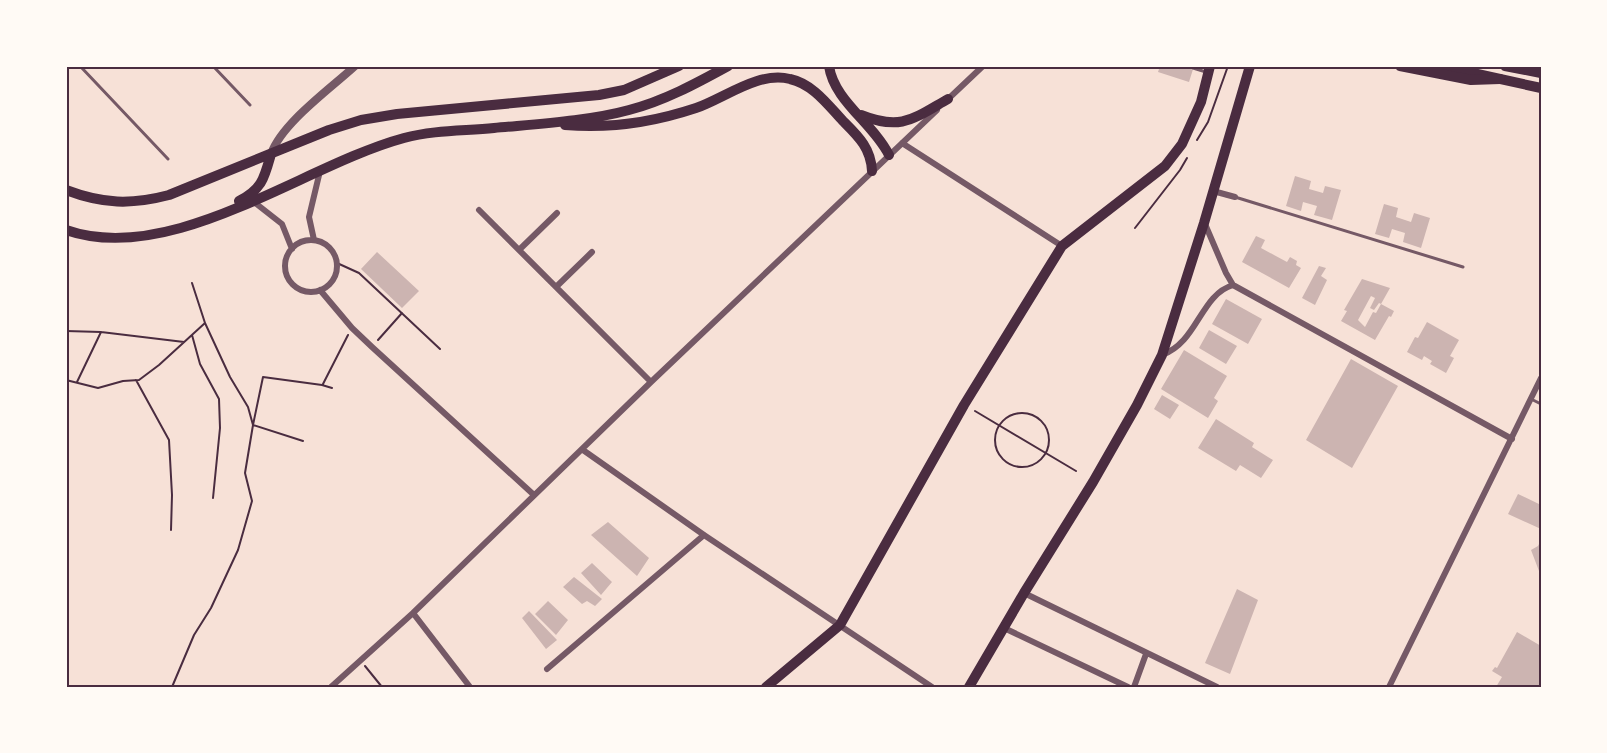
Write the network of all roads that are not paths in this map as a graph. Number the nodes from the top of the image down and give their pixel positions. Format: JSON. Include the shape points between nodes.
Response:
{"nodes":[{"id":1,"x":80,"y":66,"type":"edge"},
{"id":2,"x":213,"y":66,"type":"edge"},
{"id":3,"x":355,"y":66,"type":"edge"},
{"id":4,"x":679,"y":66,"type":"edge"},
{"id":5,"x":728,"y":66,"type":"edge"},
{"id":6,"x":829,"y":66,"type":"edge"},
{"id":7,"x":983,"y":66,"type":"edge"},
{"id":8,"x":1250,"y":66,"type":"edge"},
{"id":9,"x":1400,"y":66,"type":"edge"},
{"id":10,"x":1441,"y":66,"type":"edge"},
{"id":11,"x":1505,"y":66,"type":"edge"},
{"id":12,"x":1193,"y":68,"type":"dead end"},
{"id":13,"x":1209,"y":69,"type":"edge"},
{"id":14,"x":1541,"y":73,"type":"edge"},
{"id":15,"x":1500,"y":79,"type":"junction"},
{"id":16,"x":1541,"y":88,"type":"edge"},
{"id":17,"x":948,"y":99,"type":"junction"},
{"id":18,"x":250,"y":105,"type":"dead end"},
{"id":19,"x":858,"y":113,"type":"junction"},
{"id":20,"x":544,"y":123,"type":"junction"},
{"id":21,"x":902,"y":143,"type":"junction"},
{"id":22,"x":271,"y":154,"type":"junction"},
{"id":23,"x":889,"y":155,"type":"junction"},
{"id":24,"x":168,"y":159,"type":"dead end"},
{"id":25,"x":320,"y":171,"type":"junction"},
{"id":26,"x":872,"y":171,"type":"junction"},
{"id":27,"x":66,"y":190,"type":"edge"},
{"id":28,"x":1212,"y":190,"type":"junction"},
{"id":29,"x":1235,"y":197,"type":"joint"},
{"id":30,"x":254,"y":202,"type":"junction"},
{"id":31,"x":479,"y":210,"type":"dead end"},
{"id":32,"x":557,"y":213,"type":"dead end"},
{"id":33,"x":206,"y":219,"type":"junction"},
{"id":34,"x":1204,"y":223,"type":"junction"},
{"id":35,"x":66,"y":230,"type":"edge"},
{"id":36,"x":315,"y":240,"type":"junction"},
{"id":37,"x":1062,"y":246,"type":"junction"},
{"id":38,"x":292,"y":249,"type":"junction"},
{"id":39,"x":519,"y":250,"type":"junction"},
{"id":40,"x":592,"y":252,"type":"dead end"},
{"id":41,"x":1463,"y":267,"type":"dead end"},
{"id":42,"x":1233,"y":285,"type":"junction"},
{"id":43,"x":556,"y":287,"type":"junction"},
{"id":44,"x":320,"y":290,"type":"junction"},
{"id":45,"x":1162,"y":355,"type":"junction"},
{"id":46,"x":1541,"y":378,"type":"edge"},
{"id":47,"x":651,"y":382,"type":"junction"},
{"id":48,"x":1531,"y":399,"type":"junction"},
{"id":49,"x":1541,"y":404,"type":"edge"},
{"id":50,"x":1512,"y":439,"type":"junction"},
{"id":51,"x":583,"y":450,"type":"junction"},
{"id":52,"x":534,"y":495,"type":"junction"},
{"id":53,"x":704,"y":535,"type":"junction"},
{"id":54,"x":1024,"y":593,"type":"junction"},
{"id":55,"x":412,"y":613,"type":"junction"},
{"id":56,"x":840,"y":626,"type":"junction"},
{"id":57,"x":1004,"y":628,"type":"junction"},
{"id":58,"x":1146,"y":654,"type":"junction"},
{"id":59,"x":547,"y":669,"type":"dead end"},
{"id":60,"x":331,"y":687,"type":"edge"},
{"id":61,"x":470,"y":687,"type":"edge"},
{"id":62,"x":766,"y":687,"type":"edge"},
{"id":63,"x":932,"y":687,"type":"edge"},
{"id":64,"x":969,"y":687,"type":"edge"},
{"id":65,"x":1128,"y":687,"type":"edge"},
{"id":66,"x":1134,"y":687,"type":"edge"},
{"id":67,"x":1217,"y":687,"type":"edge"},
{"id":68,"x":1389,"y":687,"type":"edge"}],
"edges":[{"from":1,"to":24,"type":"lane"},
{"from":2,"to":18,"type":"lane"},
{"from":3,"to":22,"type":"street","via":[[285,129]]},
{"from":4,"to":22,"type":"main road","via":[[624,90],[361,120]]},
{"from":5,"to":20,"type":"main road","via":[[660,100],[628,111]]},
{"from":6,"to":19,"type":"main road","via":[[831,79]]},
{"from":7,"to":17,"type":"street"},
{"from":8,"to":28,"type":"main road"},
{"from":9,"to":15,"type":"main road","via":[[1471,81]]},
{"from":10,"to":15,"type":"main road"},
{"from":11,"to":14,"type":"main road"},
{"from":12,"to":13,"type":"lane"},
{"from":13,"to":37,"type":"main road","via":[[1201,102],[1182,144],[1165,166]]},
{"from":15,"to":16,"type":"main road"},
{"from":17,"to":19,"type":"main road","via":[[918,117],[896,123],[880,122]]},
{"from":17,"to":21,"type":"street"},
{"from":19,"to":23,"type":"main road"},
{"from":20,"to":25,"type":"main road","via":[[405,138]]},
{"from":20,"to":26,"type":"main road","via":[[586,127],[643,123],[697,108],[760,81],[793,79],[807,85],[859,136],[872,162]]},
{"from":21,"to":23,"type":"street"},
{"from":21,"to":37,"type":"street"},
{"from":22,"to":27,"type":"main road","via":[[145,202],[101,201]]},
{"from":22,"to":33,"type":"main road","via":[[256,191]]},
{"from":23,"to":26,"type":"street"},
{"from":25,"to":30,"type":"main road"},
{"from":25,"to":36,"type":"street","via":[[310,209]]},
{"from":26,"to":47,"type":"street"},
{"from":28,"to":29,"type":"street"},
{"from":28,"to":34,"type":"main road"},
{"from":29,"to":41,"type":"lane"},
{"from":30,"to":33,"type":"main road"},
{"from":30,"to":38,"type":"street","via":[[282,224]]},
{"from":31,"to":39,"type":"street"},
{"from":32,"to":39,"type":"street"},
{"from":33,"to":35,"type":"main road","via":[[141,237],[98,237]]},
{"from":34,"to":42,"type":"street"},
{"from":34,"to":45,"type":"main road"},
{"from":36,"to":38,"type":"street"},
{"from":36,"to":44,"type":"street","via":[[330,248],[337,262],[330,284]]},
{"from":37,"to":56,"type":"main road","via":[[964,405]]},
{"from":38,"to":44,"type":"street","via":[[286,264],[290,280],[303,290]]},
{"from":39,"to":43,"type":"street"},
{"from":40,"to":43,"type":"street"},
{"from":42,"to":45,"type":"street","via":[[1220,291],[1176,349]]},
{"from":42,"to":50,"type":"street"},
{"from":43,"to":47,"type":"street"},
{"from":44,"to":52,"type":"street","via":[[352,328]]},
{"from":45,"to":54,"type":"main road","via":[[1093,482]]},
{"from":46,"to":48,"type":"street"},
{"from":47,"to":51,"type":"street"},
{"from":48,"to":49,"type":"lane"},
{"from":48,"to":50,"type":"street"},
{"from":50,"to":68,"type":"street"},
{"from":51,"to":52,"type":"street"},
{"from":51,"to":53,"type":"street"},
{"from":52,"to":55,"type":"street"},
{"from":53,"to":56,"type":"street"},
{"from":53,"to":59,"type":"street"},
{"from":54,"to":57,"type":"main road"},
{"from":54,"to":58,"type":"street"},
{"from":55,"to":60,"type":"street"},
{"from":55,"to":61,"type":"street"},
{"from":56,"to":62,"type":"main road"},
{"from":56,"to":63,"type":"street"},
{"from":57,"to":64,"type":"main road"},
{"from":57,"to":65,"type":"street"},
{"from":58,"to":66,"type":"street"},
{"from":58,"to":67,"type":"street"}]}
